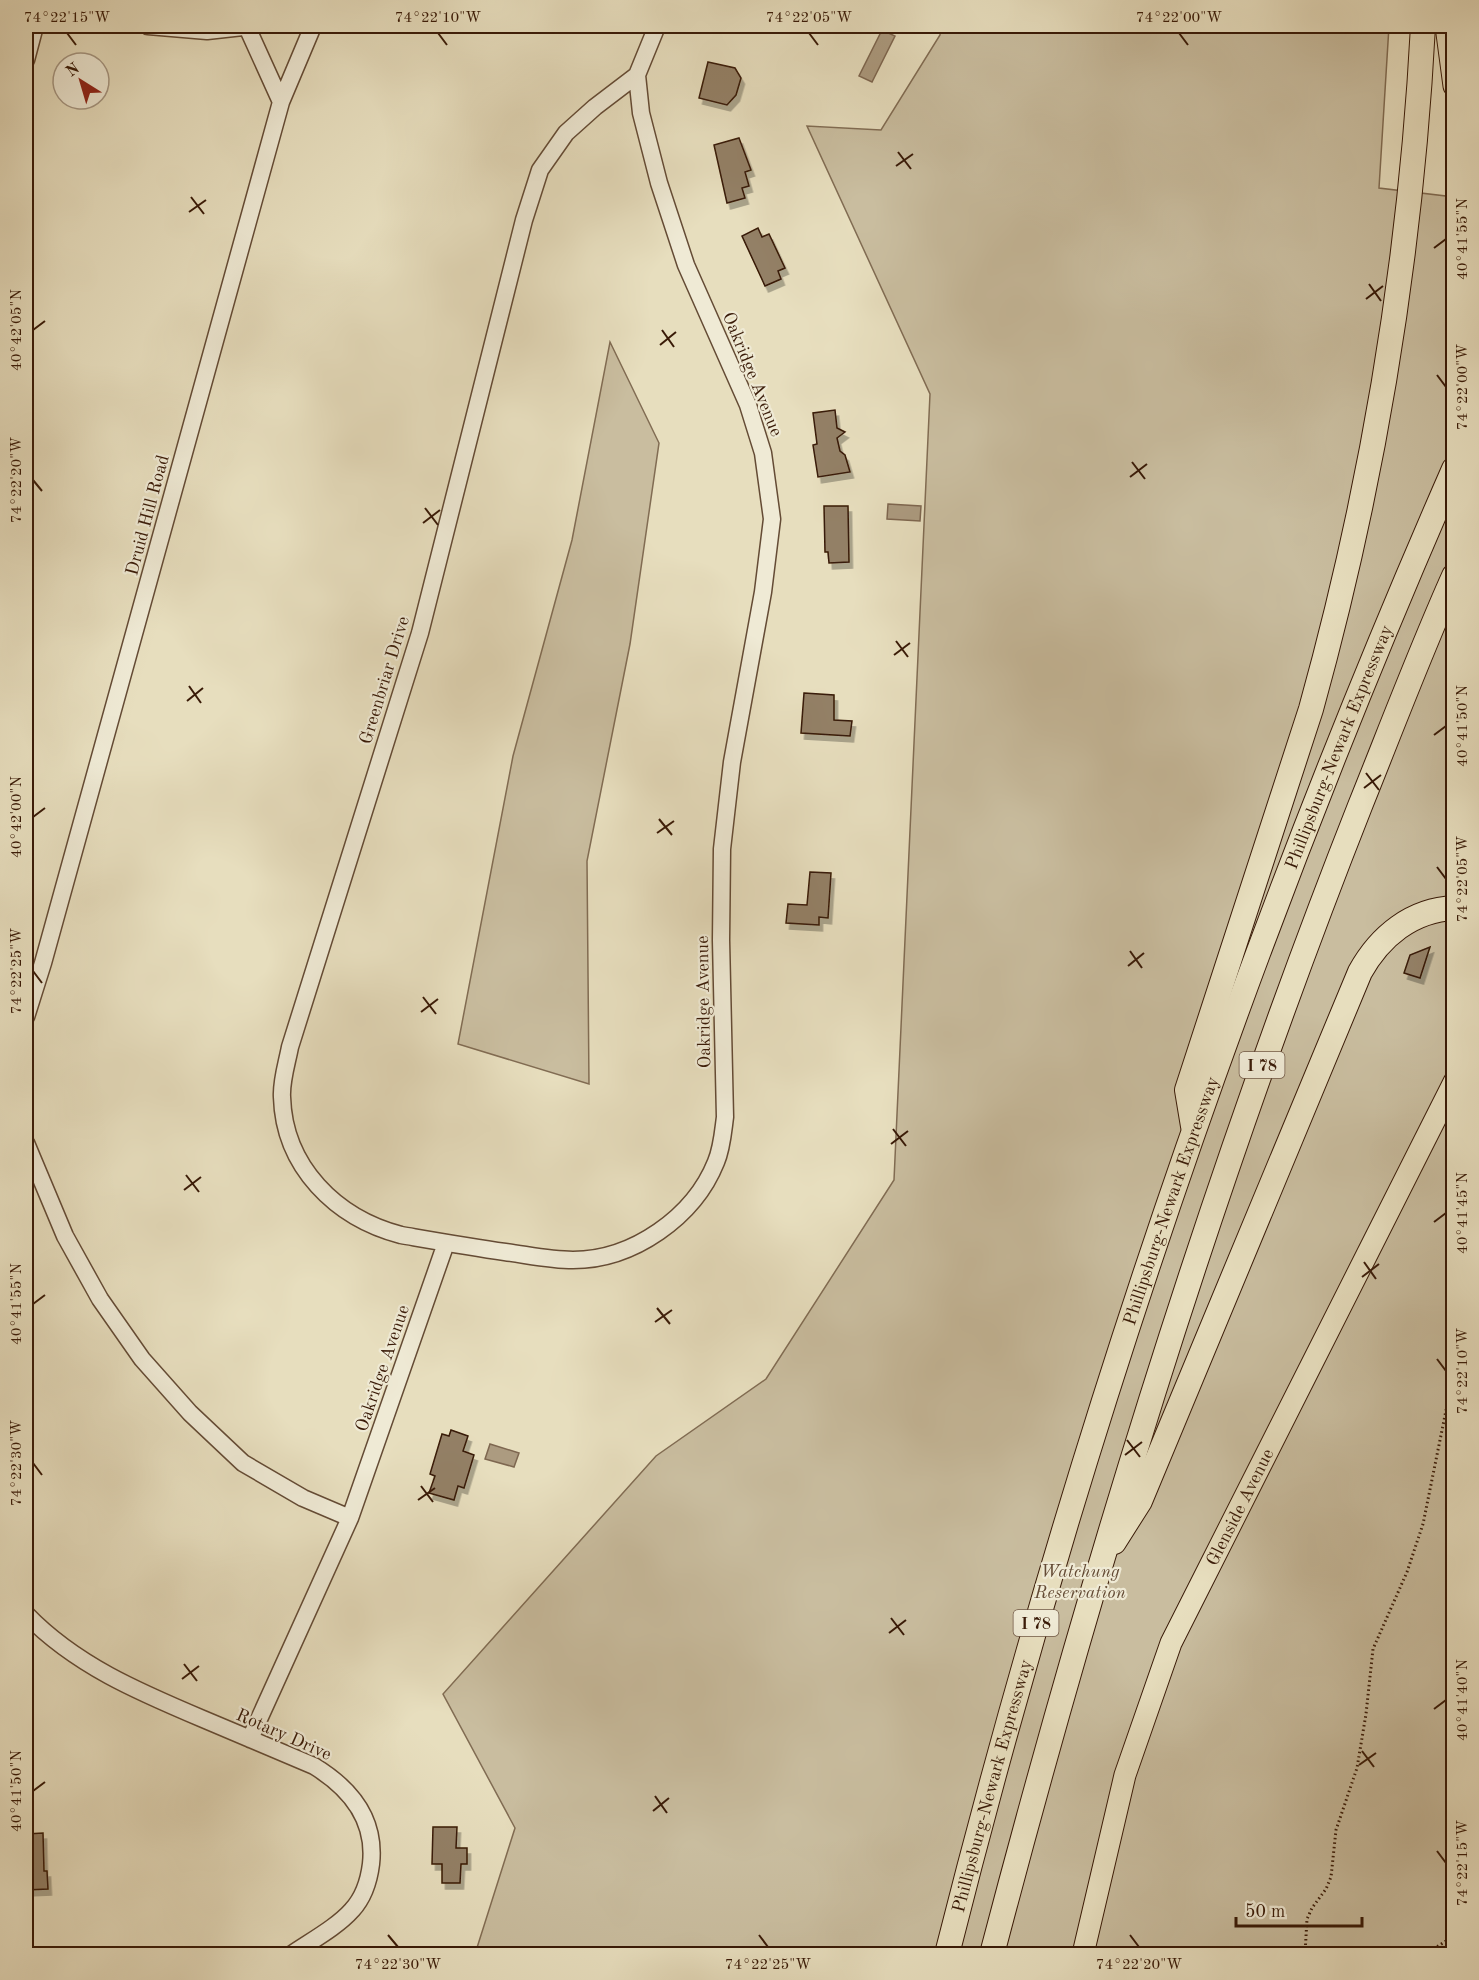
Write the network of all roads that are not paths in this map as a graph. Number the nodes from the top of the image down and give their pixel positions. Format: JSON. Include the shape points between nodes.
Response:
{"nodes":[{"id":1,"x":35,"y":26,"type":"edge"},
{"id":2,"x":148,"y":26,"type":"edge"},
{"id":3,"x":249,"y":26,"type":"edge"},
{"id":4,"x":313,"y":26,"type":"edge"},
{"id":5,"x":657,"y":26,"type":"edge"},
{"id":6,"x":1423,"y":26,"type":"edge"},
{"id":7,"x":1446,"y":26,"type":"edge"},
{"id":8,"x":26,"y":60,"type":"edge"},
{"id":9,"x":637,"y":75,"type":"junction"},
{"id":10,"x":1454,"y":86,"type":"edge"},
{"id":11,"x":281,"y":102,"type":"junction"},
{"id":12,"x":1454,"y":469,"type":"edge"},
{"id":13,"x":1454,"y":576,"type":"edge"},
{"id":14,"x":1454,"y":908,"type":"edge"},
{"id":15,"x":26,"y":1017,"type":"edge"},
{"id":16,"x":1454,"y":1082,"type":"edge"},
{"id":17,"x":1193,"y":1129,"type":"junction"},
{"id":18,"x":26,"y":1143,"type":"edge"},
{"id":19,"x":446,"y":1243,"type":"junction"},
{"id":20,"x":350,"y":1518,"type":"junction"},
{"id":21,"x":1099,"y":1564,"type":"junction"},
{"id":22,"x":26,"y":1614,"type":"edge"},
{"id":23,"x":250,"y":1739,"type":"junction"},
{"id":24,"x":292,"y":1954,"type":"edge"},
{"id":25,"x":947,"y":1954,"type":"edge"},
{"id":26,"x":992,"y":1954,"type":"edge"},
{"id":27,"x":1083,"y":1954,"type":"edge"}],
"edges":[{"from":1,"to":8,"type":"street"},
{"from":2,"to":3,"type":"street","via":[[207,31]]},
{"from":3,"to":11,"type":"street"},
{"from":4,"to":11,"type":"street","name":"Druid Hill Road"},
{"from":5,"to":9,"type":"street","name":"Oakridge Avenue"},
{"from":6,"to":17,"type":"highway","via":[[1395,312],[1366,479],[1311,709],[1187,1089]]},
{"from":7,"to":10,"type":"main road"},
{"from":9,"to":19,"type":"street","name":"Greenbriar Drive","via":[[566,133],[540,170],[521,231],[420,633],[290,1047],[281,1096],[292,1147],[333,1202],[383,1230]]},
{"from":9,"to":19,"type":"street","name":"Oakridge Avenue","via":[[641,113],[683,255],[748,405],[760,443],[772,519],[764,592],[732,762],[722,849],[722,1140],[710,1174],[687,1207],[663,1229],[628,1248],[575,1260]]},
{"from":11,"to":15,"type":"street","name":"Druid Hill Road"},
{"from":12,"to":17,"type":"highway","name":"Phillipsburg-Newark Expressway","number":"I 78","via":[[1391,612],[1284,879]]},
{"from":13,"to":21,"type":"highway","number":"I 78","via":[[1325,896],[1257,1079],[1193,1265]]},
{"from":14,"to":21,"type":"highway","via":[[1428,912],[1401,925],[1376,947],[1364,965],[1140,1501]]},
{"from":16,"to":27,"type":"main road","name":"Glenside Avenue","via":[[1172,1643],[1125,1775]]},
{"from":17,"to":25,"type":"highway","name":"Phillipsburg-Newark Expressway","number":"I 78","via":[[1044,1595]]},
{"from":18,"to":20,"type":"street","via":[[65,1236],[100,1299],[142,1359],[190,1413],[243,1463],[303,1498]]},
{"from":19,"to":20,"type":"street","name":"Oakridge Avenue"},
{"from":20,"to":23,"type":"street","name":"Oakridge Avenue"},
{"from":21,"to":26,"type":"highway","number":"I 78"},
{"from":22,"to":23,"type":"street","name":"Rotary Drive","via":[[41,1631],[82,1661],[145,1695]]},
{"from":23,"to":24,"type":"street","name":"Rotary Drive","via":[[334,1778],[368,1823],[372,1839],[369,1879],[352,1910]]}]}
